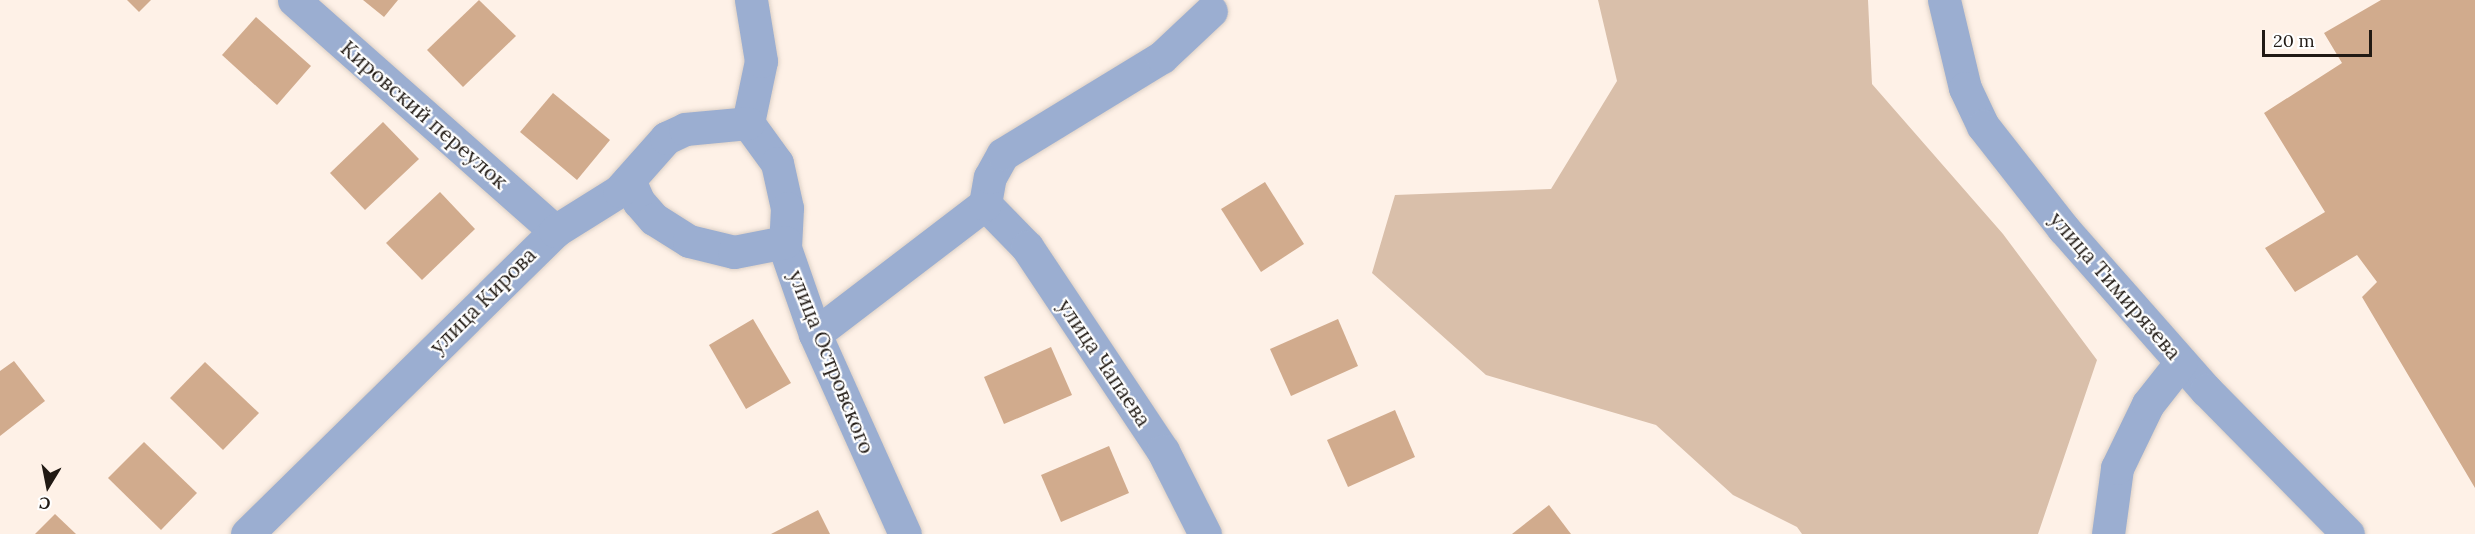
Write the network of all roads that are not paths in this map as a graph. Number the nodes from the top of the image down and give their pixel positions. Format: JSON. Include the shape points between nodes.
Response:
{"nodes":[{"id":1,"x":294,"y":0,"type":"edge"},
{"id":2,"x":751,"y":0,"type":"edge"},
{"id":3,"x":1944,"y":0,"type":"edge"},
{"id":4,"x":1211,"y":11,"type":"dead end"},
{"id":5,"x":748,"y":123,"type":"junction"},
{"id":6,"x":629,"y":180,"type":"junction"},
{"id":7,"x":985,"y":204,"type":"junction"},
{"id":8,"x":555,"y":231,"type":"junction"},
{"id":9,"x":785,"y":242,"type":"junction"},
{"id":10,"x":816,"y":334,"type":"junction"},
{"id":11,"x":2181,"y":362,"type":"junction"},
{"id":12,"x":247,"y":534,"type":"edge"},
{"id":13,"x":904,"y":534,"type":"edge"},
{"id":14,"x":1204,"y":534,"type":"edge"},
{"id":15,"x":2108,"y":534,"type":"edge"},
{"id":16,"x":2349,"y":534,"type":"edge"}],
"edges":[{"from":1,"to":8,"type":"street","name":"Кировский переулок"},
{"from":2,"to":5,"type":"street","via":[[761,61]]},
{"from":3,"to":11,"type":"street","name":"улица Тимирязева","via":[[1965,88],[1983,126],[2063,228]]},
{"from":4,"to":7,"type":"street","via":[[1162,57],[1003,154],[990,177]]},
{"from":5,"to":6,"type":"street","name":"улица Кирова","via":[[685,129],[666,138]]},
{"from":5,"to":9,"type":"street","name":"улица Островского","via":[[777,163],[784,186]]},
{"from":6,"to":8,"type":"street","name":"улица Кирова"},
{"from":6,"to":9,"type":"street","via":[[639,202],[654,219],[688,241],[734,252]]},
{"from":7,"to":10,"type":"street"},
{"from":7,"to":14,"type":"street","name":"улица Чапаева","via":[[1040,267],[1162,451]]},
{"from":8,"to":12,"type":"street","name":"улица Кирова"},
{"from":9,"to":10,"type":"street","name":"улица Островского"},
{"from":10,"to":13,"type":"street","name":"улица Островского"},
{"from":11,"to":15,"type":"street","via":[[2148,404],[2117,468]]},
{"from":11,"to":16,"type":"street","name":"улица Тимирязева"}]}
